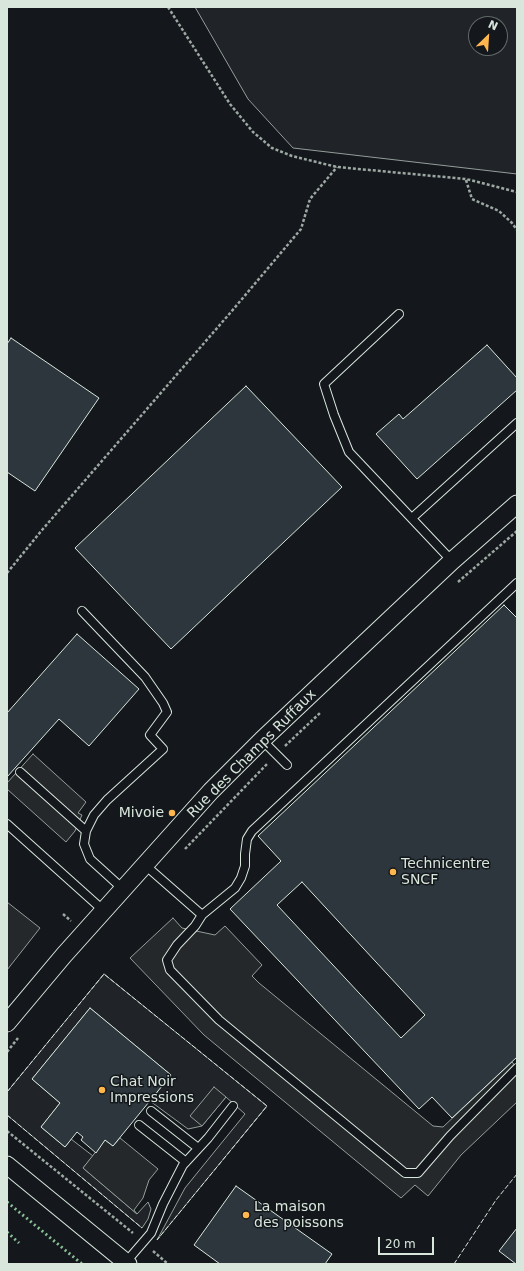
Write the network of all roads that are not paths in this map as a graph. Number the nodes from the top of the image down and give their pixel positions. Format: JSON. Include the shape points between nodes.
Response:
{"nodes":[{"id":1,"x":399,"y":314,"type":"dead end"},
{"id":2,"x":517,"y":423,"type":"edge"},
{"id":3,"x":517,"y":504,"type":"edge"},
{"id":4,"x":412,"y":518,"type":"junction"},
{"id":5,"x":452,"y":561,"type":"junction"},
{"id":6,"x":517,"y":583,"type":"edge"},
{"id":7,"x":82,"y":611,"type":"dead end"},
{"id":8,"x":262,"y":740,"type":"junction"},
{"id":9,"x":287,"y":765,"type":"dead end"},
{"id":10,"x":20,"y":772,"type":"dead end"},
{"id":11,"x":7,"y":824,"type":"edge"},
{"id":12,"x":86,"y":831,"type":"junction"},
{"id":13,"x":145,"y":865,"type":"junction"},
{"id":14,"x":123,"y":889,"type":"junction"},
{"id":15,"x":104,"y":911,"type":"junction"},
{"id":16,"x":202,"y":915,"type":"junction"},
{"id":17,"x":7,"y":1023,"type":"edge"},
{"id":18,"x":517,"y":1068,"type":"edge"},
{"id":19,"x":233,"y":1106,"type":"dead end"},
{"id":20,"x":151,"y":1111,"type":"dead end"},
{"id":21,"x":139,"y":1125,"type":"dead end"},
{"id":22,"x":198,"y":1148,"type":"junction"},
{"id":23,"x":186,"y":1162,"type":"junction"},
{"id":24,"x":7,"y":1165,"type":"edge"},
{"id":25,"x":127,"y":1263,"type":"edge"}],
"edges":[{"from":1,"to":4,"type":"lane","via":[[324,384],[349,452]]},
{"from":2,"to":4,"type":"lane"},
{"from":3,"to":5,"type":"street","name":"Rue des Champs Ruffaux"},
{"from":4,"to":5,"type":"lane"},
{"from":5,"to":8,"type":"street","name":"Rue des Champs Ruffaux"},
{"from":6,"to":16,"type":"lane","via":[[252,831],[247,839],[245,866],[241,878],[235,888]]},
{"from":7,"to":12,"type":"lane","via":[[145,677],[167,712],[150,735],[163,749],[107,800],[94,815]]},
{"from":8,"to":9,"type":"lane"},
{"from":8,"to":13,"type":"street","name":"Rue des Champs Ruffaux","via":[[211,791]]},
{"from":10,"to":12,"type":"lane"},
{"from":11,"to":15,"type":"lane"},
{"from":12,"to":14,"type":"lane","via":[[84,844],[90,859]]},
{"from":13,"to":14,"type":"street","name":"Rue des Champs Ruffaux"},
{"from":13,"to":16,"type":"lane"},
{"from":14,"to":15,"type":"street","name":"Rue des Champs Ruffaux"},
{"from":15,"to":17,"type":"street","name":"Rue des Champs Ruffaux"},
{"from":16,"to":18,"type":"lane","via":[[166,960],[170,970],[219,1020],[405,1174],[418,1173],[450,1136]]},
{"from":19,"to":22,"type":"lane"},
{"from":20,"to":22,"type":"lane"},
{"from":21,"to":23,"type":"lane"},
{"from":22,"to":23,"type":"lane"},
{"from":23,"to":25,"type":"lane","via":[[151,1233]]},
{"from":24,"to":25,"type":"street"}]}
